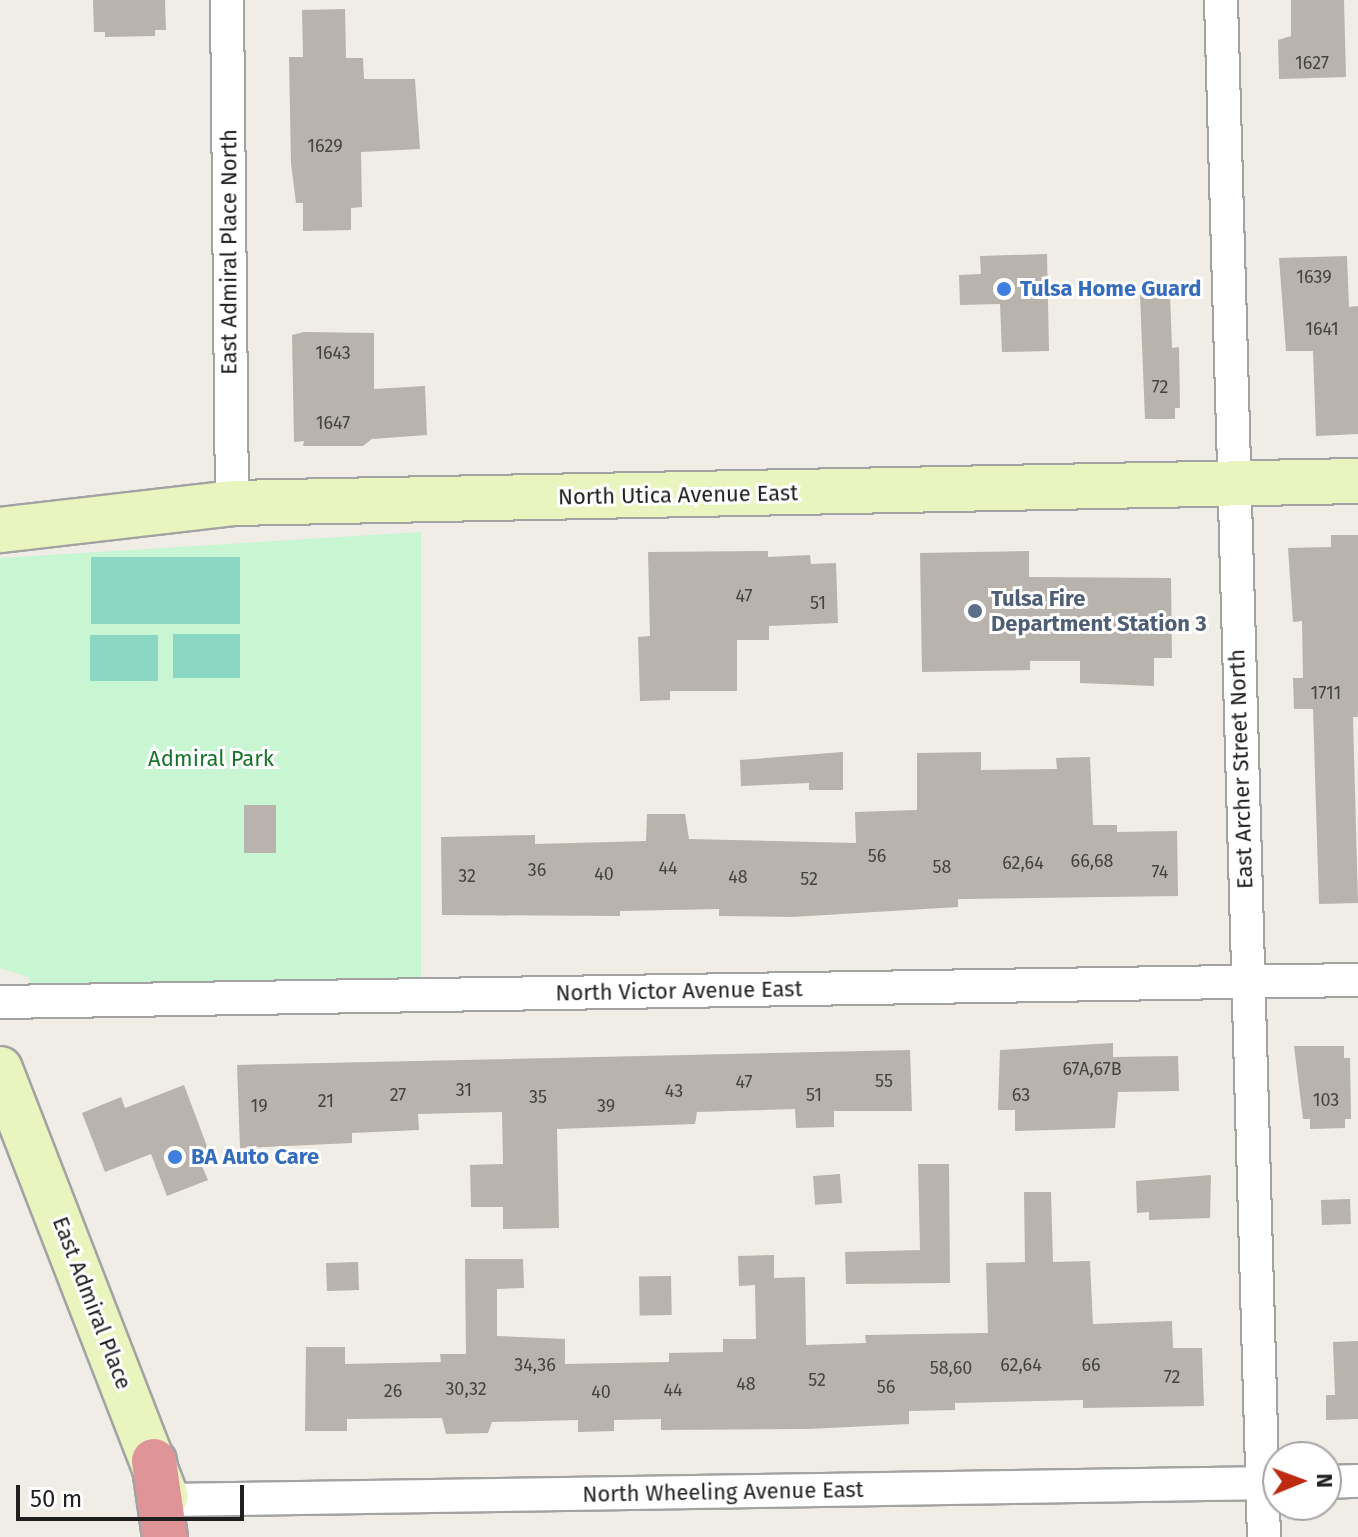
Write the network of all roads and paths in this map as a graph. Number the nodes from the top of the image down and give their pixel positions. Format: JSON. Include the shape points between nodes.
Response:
{"nodes":[{"id":1,"x":227,"y":0,"type":"edge"},
{"id":2,"x":1221,"y":0,"type":"edge"},
{"id":3,"x":1358,"y":481,"type":"edge"},
{"id":4,"x":1235,"y":484,"type":"junction"},
{"id":5,"x":232,"y":503,"type":"junction"},
{"id":6,"x":0,"y":530,"type":"edge"},
{"id":7,"x":1358,"y":980,"type":"edge"},
{"id":8,"x":1247,"y":982,"type":"junction"},
{"id":9,"x":0,"y":1002,"type":"edge"},
{"id":10,"x":0,"y":1069,"type":"edge"},
{"id":11,"x":1268,"y":1441,"type":"edge"},
{"id":12,"x":1262,"y":1483,"type":"edge"},
{"id":13,"x":167,"y":1509,"type":"edge"}],
"edges":[{"from":1,"to":5,"type":"street","name":"East Admiral Place North"},
{"from":2,"to":4,"type":"street","name":"East Archer Street North"},
{"from":3,"to":4,"type":"main road","name":"North Utica Avenue East"},
{"from":4,"to":5,"type":"main road","name":"North Utica Avenue East"},
{"from":4,"to":8,"type":"street","name":"East Archer Street North"},
{"from":5,"to":6,"type":"main road","name":"North Utica Avenue East"},
{"from":7,"to":8,"type":"street","name":"North Victor Avenue East"},
{"from":8,"to":9,"type":"street","name":"North Victor Avenue East"},
{"from":8,"to":11,"type":"street","name":"East Archer Street North"},
{"from":10,"to":13,"type":"main road","name":"East Admiral Place"},
{"from":12,"to":13,"type":"street","name":"North Wheeling Avenue East"}]}
